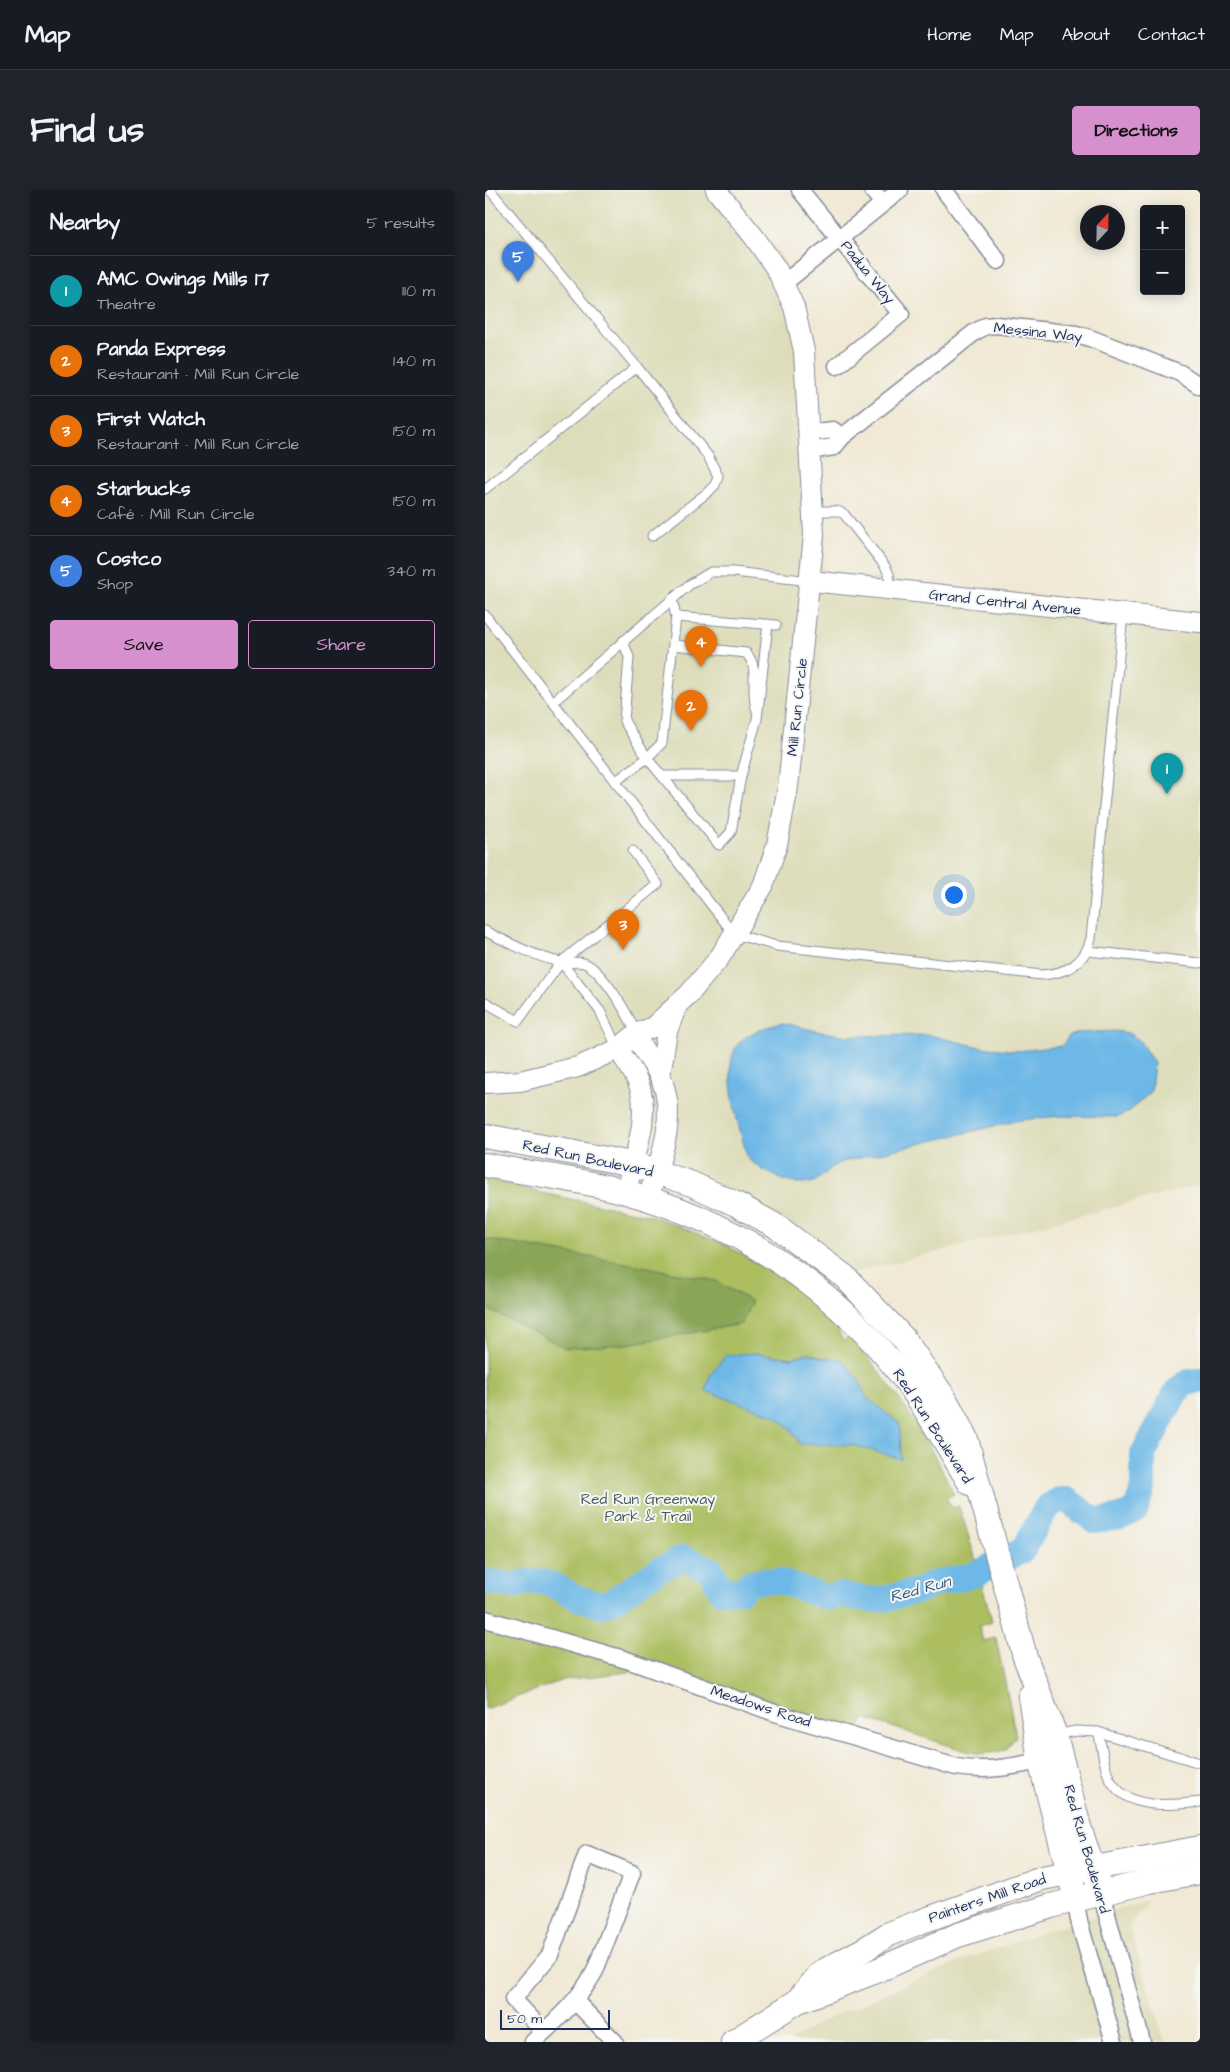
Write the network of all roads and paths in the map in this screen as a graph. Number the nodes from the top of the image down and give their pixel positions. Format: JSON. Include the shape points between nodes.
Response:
{"nodes":[{"id":1,"x":490,"y":190,"type":"edge"},
{"id":2,"x":716,"y":190,"type":"edge"},
{"id":3,"x":800,"y":190,"type":"edge"},
{"id":4,"x":873,"y":190,"type":"edge"},
{"id":5,"x":900,"y":190,"type":"edge"},
{"id":6,"x":944,"y":190,"type":"edge"},
{"id":7,"x":883,"y":203,"type":"junction"},
{"id":8,"x":840,"y":238,"type":"junction"},
{"id":9,"x":998,"y":261,"type":"dead end"},
{"id":10,"x":784,"y":283,"type":"junction"},
{"id":11,"x":837,"y":366,"type":"dead end"},
{"id":12,"x":637,"y":367,"type":"junction"},
{"id":13,"x":1200,"y":386,"type":"edge"},
{"id":14,"x":809,"y":442,"type":"junction"},
{"id":15,"x":485,"y":489,"type":"edge"},
{"id":16,"x":813,"y":511,"type":"junction"},
{"id":17,"x":652,"y":536,"type":"dead end"},
{"id":18,"x":811,"y":581,"type":"junction"},
{"id":19,"x":891,"y":590,"type":"junction"},
{"id":20,"x":672,"y":599,"type":"junction"},
{"id":21,"x":1123,"y":615,"type":"junction"},
{"id":22,"x":485,"y":616,"type":"edge"},
{"id":23,"x":676,"y":617,"type":"junction"},
{"id":24,"x":1200,"y":622,"type":"edge"},
{"id":25,"x":623,"y":642,"type":"junction"},
{"id":26,"x":674,"y":644,"type":"junction"},
{"id":27,"x":553,"y":702,"type":"junction"},
{"id":28,"x":758,"y":713,"type":"junction"},
{"id":29,"x":647,"y":758,"type":"junction"},
{"id":30,"x":662,"y":776,"type":"junction"},
{"id":31,"x":741,"y":776,"type":"junction"},
{"id":32,"x":615,"y":782,"type":"junction"},
{"id":33,"x":633,"y":850,"type":"dead end"},
{"id":34,"x":485,"y":931,"type":"edge"},
{"id":35,"x":734,"y":934,"type":"junction"},
{"id":36,"x":1087,"y":951,"type":"junction"},
{"id":37,"x":561,"y":962,"type":"junction"},
{"id":38,"x":1200,"y":962,"type":"edge"},
{"id":39,"x":485,"y":1002,"type":"edge"},
{"id":40,"x":678,"y":1005,"type":"junction"},
{"id":41,"x":636,"y":1034,"type":"junction"},
{"id":42,"x":618,"y":1049,"type":"junction"},
{"id":43,"x":578,"y":1067,"type":"junction"},
{"id":44,"x":660,"y":1076,"type":"junction"},
{"id":45,"x":485,"y":1084,"type":"edge"},
{"id":46,"x":642,"y":1096,"type":"junction"},
{"id":47,"x":485,"y":1136,"type":"edge"},
{"id":48,"x":632,"y":1164,"type":"junction"},
{"id":49,"x":485,"y":1165,"type":"edge"},
{"id":50,"x":657,"y":1172,"type":"junction"},
{"id":51,"x":626,"y":1192,"type":"junction"},
{"id":52,"x":649,"y":1199,"type":"junction"},
{"id":53,"x":982,"y":1502,"type":"junction"},
{"id":54,"x":485,"y":1619,"type":"edge"},
{"id":55,"x":1099,"y":1732,"type":"junction"},
{"id":56,"x":1044,"y":1746,"type":"junction"},
{"id":57,"x":1200,"y":1763,"type":"edge"},
{"id":58,"x":1200,"y":1802,"type":"edge"},
{"id":59,"x":1200,"y":1848,"type":"edge"},
{"id":60,"x":1094,"y":1867,"type":"junction"},
{"id":61,"x":1070,"y":1872,"type":"junction"},
{"id":62,"x":1200,"y":1872,"type":"edge"},
{"id":63,"x":1101,"y":1893,"type":"junction"},
{"id":64,"x":1075,"y":1900,"type":"junction"},
{"id":65,"x":797,"y":2001,"type":"junction"},
{"id":66,"x":575,"y":2002,"type":"junction"},
{"id":67,"x":539,"y":2037,"type":"edge"},
{"id":68,"x":615,"y":2042,"type":"edge"},
{"id":69,"x":733,"y":2042,"type":"edge"},
{"id":70,"x":1115,"y":2042,"type":"edge"},
{"id":71,"x":1142,"y":2042,"type":"edge"}],
"edges":[{"from":1,"to":12,"type":"lane"},
{"from":2,"to":10,"type":"street","name":"Mill Run Circle","via":[[755,238]]},
{"from":3,"to":8,"type":"street","name":"Padua Way"},
{"from":4,"to":7,"type":"street"},
{"from":5,"to":7,"type":"street"},
{"from":6,"to":9,"type":"street"},
{"from":7,"to":8,"type":"street"},
{"from":8,"to":10,"type":"street"},
{"from":8,"to":11,"type":"street","name":"Padua Way","via":[[901,314]]},
{"from":10,"to":14,"type":"street","name":"Mill Run Circle","via":[[805,351]]},
{"from":12,"to":15,"type":"lane"},
{"from":12,"to":17,"type":"lane","via":[[708,456],[718,476],[708,492]]},
{"from":13,"to":14,"type":"street","name":"Messina Way","via":[[1180,373],[1076,334],[986,326],[834,447]]},
{"from":14,"to":16,"type":"street","name":"Mill Run Circle"},
{"from":16,"to":18,"type":"street","name":"Mill Run Circle"},
{"from":16,"to":19,"type":"lane","via":[[837,511],[851,520],[885,566]]},
{"from":18,"to":19,"type":"street","name":"Grand Central Avenue"},
{"from":18,"to":20,"type":"lane","via":[[711,572]]},
{"from":18,"to":35,"type":"street","name":"Mill Run Circle","via":[[781,827],[763,886]]},
{"from":19,"to":21,"type":"street","name":"Grand Central Avenue"},
{"from":20,"to":23,"type":"lane"},
{"from":20,"to":25,"type":"lane"},
{"from":21,"to":24,"type":"street","name":"Grand Central Avenue"},
{"from":21,"to":36,"type":"lane","via":[[1091,939]]},
{"from":22,"to":27,"type":"lane"},
{"from":23,"to":26,"type":"lane"},
{"from":23,"to":28,"type":"lane","via":[[772,625]]},
{"from":25,"to":27,"type":"lane"},
{"from":25,"to":29,"type":"lane","via":[[629,658],[624,721]]},
{"from":26,"to":28,"type":"lane","via":[[746,653],[755,670],[753,698]]},
{"from":26,"to":29,"type":"lane","via":[[662,743]]},
{"from":27,"to":32,"type":"lane"},
{"from":28,"to":31,"type":"lane"},
{"from":29,"to":30,"type":"lane"},
{"from":29,"to":32,"type":"lane"},
{"from":30,"to":31,"type":"lane"},
{"from":30,"to":31,"type":"lane","via":[[719,845],[731,832]]},
{"from":32,"to":35,"type":"lane"},
{"from":33,"to":37,"type":"lane","via":[[658,884]]},
{"from":34,"to":37,"type":"lane","via":[[516,947]]},
{"from":35,"to":36,"type":"lane","via":[[777,946],[1042,975],[1056,974],[1075,966]]},
{"from":35,"to":40,"type":"street","name":"Mill Run Circle","via":[[705,977]]},
{"from":36,"to":38,"type":"lane"},
{"from":37,"to":39,"type":"lane","via":[[518,1021]]},
{"from":37,"to":41,"type":"lane","via":[[584,964],[598,974],[629,1016]]},
{"from":37,"to":42,"type":"lane","via":[[599,1011]]},
{"from":40,"to":41,"type":"street","name":"Mill Run Circle","via":[[653,1027]]},
{"from":40,"to":44,"type":"street","via":[[667,1031]]},
{"from":41,"to":42,"type":"street","name":"Mill Run Circle"},
{"from":41,"to":44,"type":"street","via":[[642,1050]]},
{"from":42,"to":43,"type":"street","name":"Mill Run Circle"},
{"from":42,"to":46,"type":"street","via":[[638,1082]]},
{"from":43,"to":45,"type":"street","name":"Mill Run Circle","via":[[520,1081]]},
{"from":43,"to":46,"type":"street","via":[[619,1072],[633,1081]]},
{"from":44,"to":50,"type":"street","via":[[669,1122]]},
{"from":46,"to":48,"type":"street"},
{"from":47,"to":48,"type":"main road","name":"Red Run Boulevard"},
{"from":48,"to":50,"type":"main road","name":"Red Run Boulevard"},
{"from":48,"to":51,"type":"street"},
{"from":49,"to":51,"type":"main road","name":"Red Run Boulevard"},
{"from":50,"to":52,"type":"street"},
{"from":50,"to":53,"type":"main road","name":"Red Run Boulevard","via":[[710,1192],[776,1226],[845,1277],[875,1307],[904,1340],[945,1399],[966,1439]]},
{"from":51,"to":52,"type":"main road","name":"Red Run Boulevard"},
{"from":52,"to":53,"type":"main road","name":"Red Run Boulevard","via":[[684,1211],[759,1247],[828,1297],[883,1353],[906,1382]]},
{"from":53,"to":56,"type":"main road","name":"Red Run Boulevard","via":[[1025,1657]]},
{"from":54,"to":56,"type":"street","name":"Meadows Road","via":[[627,1660],[775,1712],[955,1768],[997,1769]]},
{"from":55,"to":56,"type":"lane","via":[[1077,1731]]},
{"from":55,"to":57,"type":"lane"},
{"from":55,"to":58,"type":"lane","via":[[1110,1781],[1127,1798],[1160,1806]]},
{"from":56,"to":60,"type":"main road","name":"Red Run Boulevard"},
{"from":56,"to":61,"type":"main road","name":"Red Run Boulevard"},
{"from":59,"to":60,"type":"main road","name":"Painters Mill Road"},
{"from":60,"to":61,"type":"main road","name":"Painters Mill Road"},
{"from":60,"to":63,"type":"main road","name":"Red Run Boulevard"},
{"from":61,"to":64,"type":"main road","name":"Red Run Boulevard"},
{"from":61,"to":65,"type":"main road","name":"Painters Mill Road","via":[[1042,1878],[887,1935],[822,1972]]},
{"from":62,"to":63,"type":"main road","name":"Painters Mill Road"},
{"from":63,"to":64,"type":"main road","name":"Painters Mill Road"},
{"from":63,"to":71,"type":"street","name":"Red Run Boulevard"},
{"from":64,"to":65,"type":"main road","name":"Painters Mill Road","via":[[958,1934],[876,1971]]},
{"from":64,"to":70,"type":"street","name":"Red Run Boulevard"},
{"from":65,"to":69,"type":"main road","name":"Painters Mill Road"},
{"from":66,"to":67,"type":"street"},
{"from":66,"to":67,"type":"street","via":[[595,1971],[632,1873],[587,1854],[550,1954],[513,1999]]},
{"from":66,"to":68,"type":"street"}]}
